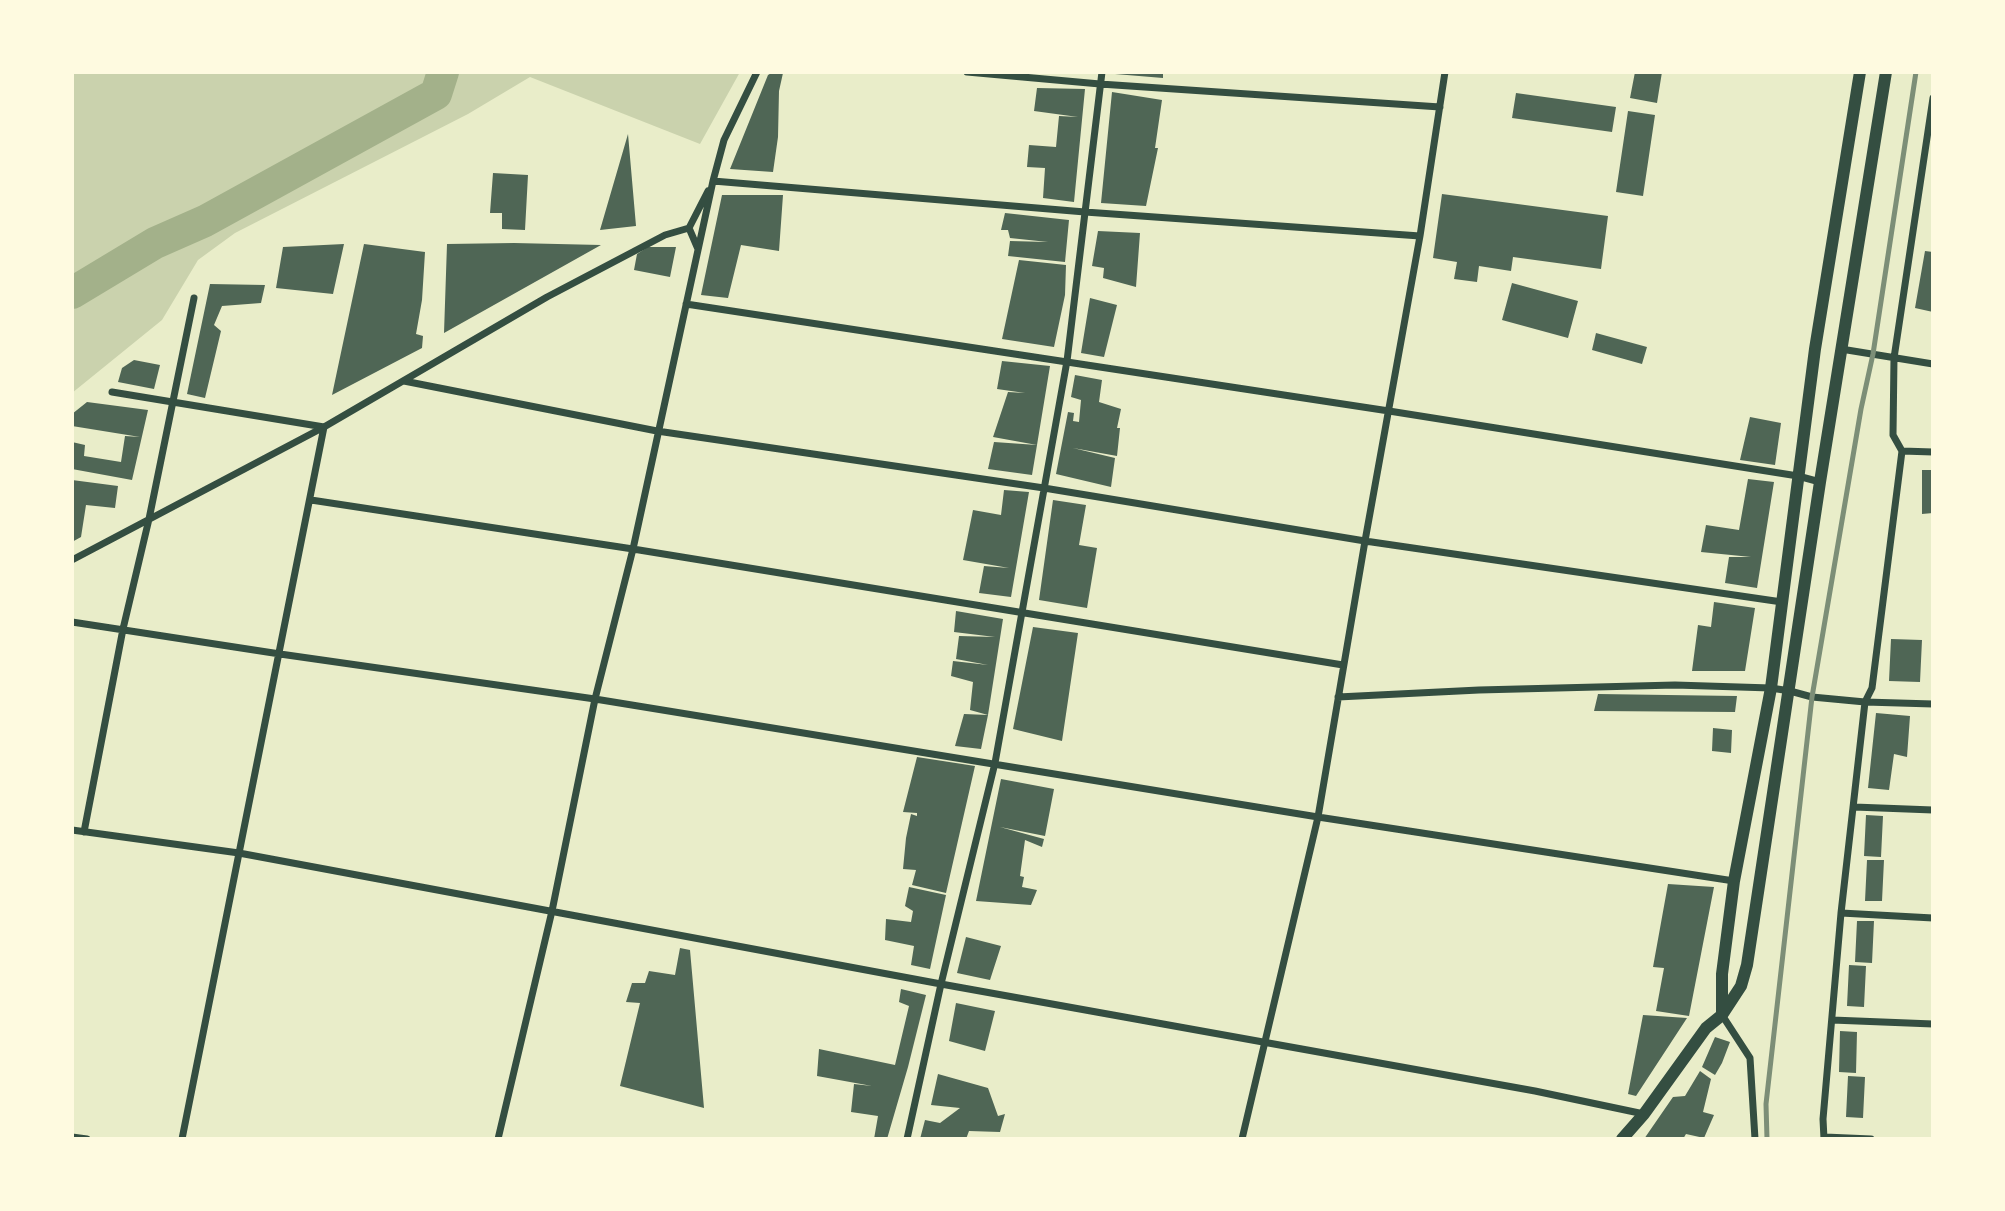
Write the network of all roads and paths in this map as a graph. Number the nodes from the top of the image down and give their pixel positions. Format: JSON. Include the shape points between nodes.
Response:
{"nodes":[{"id":1,"x":757,"y":72,"type":"edge"},
{"id":2,"x":967,"y":72,"type":"edge"},
{"id":3,"x":1102,"y":72,"type":"edge"},
{"id":4,"x":1445,"y":72,"type":"edge"},
{"id":5,"x":1860,"y":72,"type":"edge"},
{"id":6,"x":1886,"y":72,"type":"edge"},
{"id":7,"x":1100,"y":84,"type":"junction"},
{"id":8,"x":1933,"y":97,"type":"edge"},
{"id":9,"x":1440,"y":107,"type":"junction"},
{"id":10,"x":713,"y":181,"type":"junction"},
{"id":11,"x":1085,"y":212,"type":"junction"},
{"id":12,"x":689,"y":228,"type":"junction"},
{"id":13,"x":1420,"y":236,"type":"junction"},
{"id":14,"x":698,"y":249,"type":"junction"},
{"id":15,"x":194,"y":298,"type":"dead end"},
{"id":16,"x":686,"y":304,"type":"junction"},
{"id":17,"x":1841,"y":349,"type":"junction"},
{"id":18,"x":1894,"y":358,"type":"junction"},
{"id":19,"x":1067,"y":361,"type":"junction"},
{"id":20,"x":1933,"y":364,"type":"edge"},
{"id":21,"x":404,"y":381,"type":"junction"},
{"id":22,"x":112,"y":392,"type":"dead end"},
{"id":23,"x":173,"y":401,"type":"junction"},
{"id":24,"x":1389,"y":411,"type":"junction"},
{"id":25,"x":324,"y":427,"type":"junction"},
{"id":26,"x":657,"y":430,"type":"junction"},
{"id":27,"x":1902,"y":451,"type":"junction"},
{"id":28,"x":1933,"y":452,"type":"edge"},
{"id":29,"x":1798,"y":476,"type":"junction"},
{"id":30,"x":1820,"y":482,"type":"junction"},
{"id":31,"x":1044,"y":488,"type":"junction"},
{"id":32,"x":310,"y":500,"type":"junction"},
{"id":33,"x":149,"y":519,"type":"junction"},
{"id":34,"x":1364,"y":541,"type":"junction"},
{"id":35,"x":633,"y":549,"type":"junction"},
{"id":36,"x":72,"y":560,"type":"edge"},
{"id":37,"x":1782,"y":602,"type":"junction"},
{"id":38,"x":1021,"y":613,"type":"junction"},
{"id":39,"x":72,"y":622,"type":"edge"},
{"id":40,"x":123,"y":629,"type":"junction"},
{"id":41,"x":279,"y":654,"type":"junction"},
{"id":42,"x":1343,"y":665,"type":"junction"},
{"id":43,"x":1771,"y":688,"type":"junction"},
{"id":44,"x":1790,"y":691,"type":"junction"},
{"id":45,"x":1338,"y":697,"type":"junction"},
{"id":46,"x":595,"y":699,"type":"junction"},
{"id":47,"x":1865,"y":702,"type":"junction"},
{"id":48,"x":1933,"y":704,"type":"edge"},
{"id":49,"x":995,"y":764,"type":"junction"},
{"id":50,"x":1854,"y":807,"type":"junction"},
{"id":51,"x":1933,"y":810,"type":"edge"},
{"id":52,"x":1318,"y":817,"type":"junction"},
{"id":53,"x":72,"y":830,"type":"edge"},
{"id":54,"x":84,"y":832,"type":"junction"},
{"id":55,"x":239,"y":853,"type":"junction"},
{"id":56,"x":1734,"y":881,"type":"junction"},
{"id":57,"x":552,"y":911,"type":"junction"},
{"id":58,"x":1841,"y":913,"type":"junction"},
{"id":59,"x":1933,"y":918,"type":"edge"},
{"id":60,"x":941,"y":984,"type":"junction"},
{"id":61,"x":1722,"y":1015,"type":"junction"},
{"id":62,"x":1832,"y":1020,"type":"junction"},
{"id":63,"x":1933,"y":1024,"type":"edge"},
{"id":64,"x":1264,"y":1042,"type":"junction"},
{"id":65,"x":1644,"y":1114,"type":"junction"},
{"id":66,"x":72,"y":1137,"type":"edge"},
{"id":67,"x":1825,"y":1138,"type":"edge"},
{"id":68,"x":87,"y":1139,"type":"edge"},
{"id":69,"x":183,"y":1139,"type":"edge"},
{"id":70,"x":498,"y":1139,"type":"edge"},
{"id":71,"x":907,"y":1139,"type":"edge"},
{"id":72,"x":1242,"y":1139,"type":"edge"},
{"id":73,"x":1622,"y":1139,"type":"edge"},
{"id":74,"x":1755,"y":1139,"type":"edge"},
{"id":75,"x":1871,"y":1139,"type":"edge"}],
"edges":[{"from":1,"to":10,"type":"street","via":[[724,140]]},
{"from":2,"to":7,"type":"street"},
{"from":3,"to":7,"type":"street"},
{"from":4,"to":9,"type":"street"},
{"from":5,"to":29,"type":"main road"},
{"from":6,"to":17,"type":"main road"},
{"from":7,"to":9,"type":"street"},
{"from":7,"to":11,"type":"street"},
{"from":8,"to":18,"type":"street"},
{"from":9,"to":13,"type":"street"},
{"from":10,"to":11,"type":"street"},
{"from":10,"to":12,"type":"street"},
{"from":10,"to":14,"type":"street"},
{"from":11,"to":13,"type":"street"},
{"from":11,"to":19,"type":"street"},
{"from":12,"to":14,"type":"street"},
{"from":12,"to":21,"type":"street","via":[[665,235],[547,297]]},
{"from":13,"to":24,"type":"street"},
{"from":14,"to":16,"type":"street"},
{"from":15,"to":23,"type":"street"},
{"from":16,"to":19,"type":"street"},
{"from":16,"to":26,"type":"street"},
{"from":17,"to":18,"type":"street"},
{"from":17,"to":30,"type":"main road"},
{"from":18,"to":20,"type":"street"},
{"from":18,"to":27,"type":"street","via":[[1893,435]]},
{"from":19,"to":24,"type":"street"},
{"from":19,"to":31,"type":"street"},
{"from":21,"to":25,"type":"street"},
{"from":21,"to":26,"type":"street"},
{"from":22,"to":23,"type":"street"},
{"from":23,"to":25,"type":"street"},
{"from":23,"to":33,"type":"street"},
{"from":24,"to":29,"type":"street"},
{"from":24,"to":34,"type":"street"},
{"from":25,"to":32,"type":"street"},
{"from":25,"to":33,"type":"street"},
{"from":26,"to":31,"type":"street"},
{"from":26,"to":35,"type":"street"},
{"from":27,"to":28,"type":"street"},
{"from":27,"to":47,"type":"street","via":[[1872,688]]},
{"from":29,"to":30,"type":"street"},
{"from":29,"to":37,"type":"main road"},
{"from":30,"to":44,"type":"main road"},
{"from":31,"to":34,"type":"street"},
{"from":31,"to":38,"type":"street"},
{"from":32,"to":35,"type":"street"},
{"from":32,"to":41,"type":"street"},
{"from":33,"to":36,"type":"street"},
{"from":33,"to":40,"type":"street"},
{"from":34,"to":37,"type":"street"},
{"from":34,"to":42,"type":"street"},
{"from":35,"to":38,"type":"street"},
{"from":35,"to":46,"type":"street"},
{"from":37,"to":43,"type":"main road"},
{"from":38,"to":42,"type":"street"},
{"from":38,"to":49,"type":"street"},
{"from":39,"to":40,"type":"street"},
{"from":40,"to":41,"type":"street"},
{"from":40,"to":54,"type":"street"},
{"from":41,"to":46,"type":"street"},
{"from":41,"to":55,"type":"street"},
{"from":42,"to":45,"type":"street"},
{"from":43,"to":44,"type":"street"},
{"from":43,"to":45,"type":"street","via":[[1662,685]]},
{"from":43,"to":56,"type":"main road"},
{"from":44,"to":47,"type":"street"},
{"from":44,"to":61,"type":"main road","via":[[1747,965],[1741,986]]},
{"from":45,"to":52,"type":"street"},
{"from":46,"to":49,"type":"street"},
{"from":46,"to":57,"type":"street"},
{"from":47,"to":48,"type":"street"},
{"from":47,"to":50,"type":"street"},
{"from":49,"to":52,"type":"street"},
{"from":49,"to":60,"type":"street"},
{"from":50,"to":51,"type":"street"},
{"from":50,"to":58,"type":"street"},
{"from":52,"to":56,"type":"street"},
{"from":52,"to":64,"type":"street"},
{"from":53,"to":54,"type":"street"},
{"from":54,"to":55,"type":"street"},
{"from":55,"to":57,"type":"street"},
{"from":55,"to":69,"type":"street"},
{"from":56,"to":61,"type":"main road","via":[[1721,974]]},
{"from":57,"to":60,"type":"street"},
{"from":57,"to":70,"type":"street"},
{"from":58,"to":59,"type":"street"},
{"from":58,"to":62,"type":"street"},
{"from":60,"to":64,"type":"street"},
{"from":60,"to":71,"type":"street"},
{"from":61,"to":65,"type":"main road","via":[[1706,1028]]},
{"from":61,"to":74,"type":"street","via":[[1750,1058]]},
{"from":62,"to":63,"type":"street"},
{"from":62,"to":67,"type":"street"},
{"from":64,"to":65,"type":"street"},
{"from":64,"to":72,"type":"street"},
{"from":65,"to":73,"type":"main road"},
{"from":66,"to":68,"type":"street"},
{"from":67,"to":75,"type":"street"}]}
